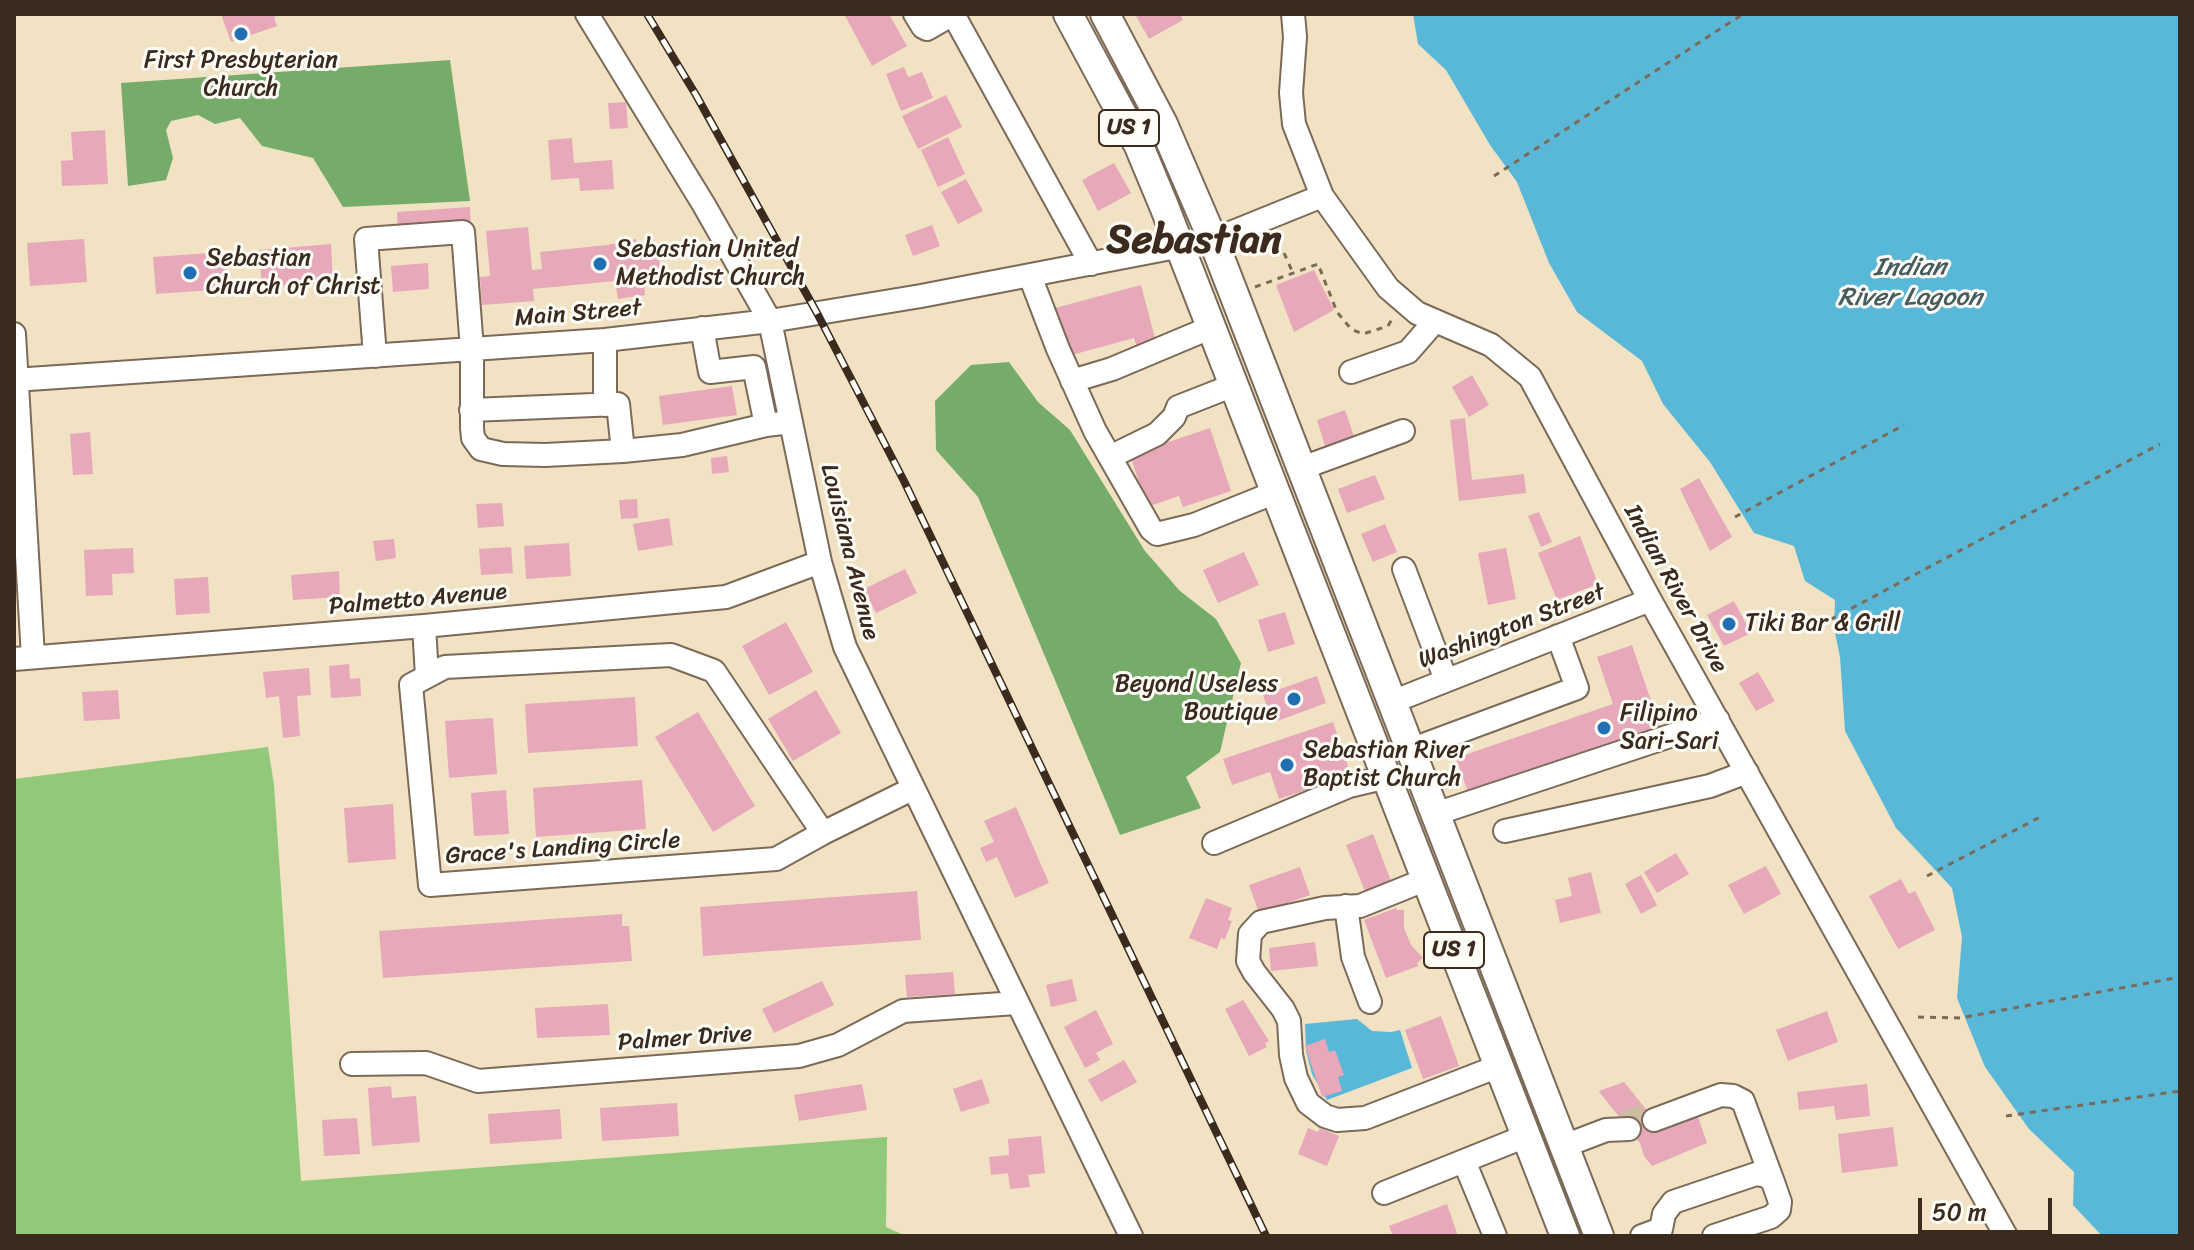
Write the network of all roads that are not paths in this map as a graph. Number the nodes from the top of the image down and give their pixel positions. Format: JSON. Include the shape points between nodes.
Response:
{"nodes":[{"id":1,"x":587,"y":14,"type":"edge"},
{"id":2,"x":915,"y":14,"type":"edge"},
{"id":3,"x":953,"y":14,"type":"edge"},
{"id":4,"x":1068,"y":14,"type":"edge"},
{"id":5,"x":1105,"y":14,"type":"edge"},
{"id":6,"x":1293,"y":14,"type":"edge"},
{"id":7,"x":1322,"y":196,"type":"junction"},
{"id":8,"x":1213,"y":240,"type":"junction"},
{"id":9,"x":1180,"y":246,"type":"junction"},
{"id":10,"x":1091,"y":264,"type":"junction"},
{"id":11,"x":1030,"y":276,"type":"junction"},
{"id":12,"x":770,"y":321,"type":"junction"},
{"id":13,"x":1435,"y":321,"type":"junction"},
{"id":14,"x":1212,"y":327,"type":"junction"},
{"id":15,"x":702,"y":328,"type":"junction"},
{"id":16,"x":14,"y":334,"type":"edge"},
{"id":17,"x":605,"y":340,"type":"junction"},
{"id":18,"x":472,"y":349,"type":"junction"},
{"id":19,"x":375,"y":356,"type":"junction"},
{"id":20,"x":1351,"y":372,"type":"dead end"},
{"id":21,"x":16,"y":380,"type":"edge"},
{"id":22,"x":1072,"y":381,"type":"junction"},
{"id":23,"x":1234,"y":385,"type":"junction"},
{"id":24,"x":605,"y":405,"type":"junction"},
{"id":25,"x":471,"y":410,"type":"junction"},
{"id":26,"x":791,"y":422,"type":"junction"},
{"id":27,"x":766,"y":425,"type":"junction"},
{"id":28,"x":1403,"y":431,"type":"dead end"},
{"id":29,"x":623,"y":451,"type":"junction"},
{"id":30,"x":1110,"y":457,"type":"junction"},
{"id":31,"x":1302,"y":468,"type":"junction"},
{"id":32,"x":1276,"y":492,"type":"junction"},
{"id":33,"x":820,"y":562,"type":"junction"},
{"id":34,"x":1404,"y":569,"type":"dead end"},
{"id":35,"x":1650,"y":600,"type":"junction"},
{"id":36,"x":424,"y":626,"type":"junction"},
{"id":37,"x":1558,"y":636,"type":"junction"},
{"id":38,"x":24,"y":658,"type":"edge"},
{"id":39,"x":1343,"y":664,"type":"junction"},
{"id":40,"x":427,"y":676,"type":"junction"},
{"id":41,"x":1446,"y":680,"type":"junction"},
{"id":42,"x":1392,"y":702,"type":"junction"},
{"id":43,"x":1718,"y":720,"type":"junction"},
{"id":44,"x":1410,"y":750,"type":"junction"},
{"id":45,"x":1747,"y":772,"type":"junction"},
{"id":46,"x":1387,"y":777,"type":"junction"},
{"id":47,"x":912,"y":789,"type":"junction"},
{"id":48,"x":1434,"y":811,"type":"junction"},
{"id":49,"x":1505,"y":831,"type":"dead end"},
{"id":50,"x":823,"y":833,"type":"junction"},
{"id":51,"x":1214,"y":843,"type":"dead end"},
{"id":52,"x":1427,"y":879,"type":"junction"},
{"id":53,"x":1346,"y":906,"type":"junction"},
{"id":54,"x":1370,"y":1002,"type":"dead end"},
{"id":55,"x":1016,"y":1003,"type":"junction"},
{"id":56,"x":352,"y":1064,"type":"dead end"},
{"id":57,"x":1499,"y":1066,"type":"junction"},
{"id":58,"x":1652,"y":1117,"type":"tunnel mouth"},
{"id":59,"x":1620,"y":1128,"type":"tunnel mouth"},
{"id":60,"x":1526,"y":1136,"type":"junction"},
{"id":61,"x":1564,"y":1146,"type":"junction"},
{"id":62,"x":1464,"y":1161,"type":"junction"},
{"id":63,"x":1773,"y":1182,"type":"junction"},
{"id":64,"x":1384,"y":1193,"type":"dead end"},
{"id":65,"x":1658,"y":1234,"type":"edge"},
{"id":66,"x":1131,"y":1236,"type":"edge"},
{"id":67,"x":1495,"y":1236,"type":"edge"},
{"id":68,"x":1565,"y":1236,"type":"edge"},
{"id":69,"x":1599,"y":1236,"type":"edge"},
{"id":70,"x":1714,"y":1236,"type":"edge"},
{"id":71,"x":2006,"y":1236,"type":"edge"}],
"edges":[{"from":1,"to":12,"type":"street","name":"Louisiana Avenue"},
{"from":2,"to":3,"type":"street","via":[[927,29]]},
{"from":3,"to":10,"type":"street"},
{"from":4,"to":9,"type":"main road","number":"US 1","via":[[1139,146]]},
{"from":5,"to":8,"type":"main road","number":"US 1","via":[[1163,124]]},
{"from":6,"to":7,"type":"street","name":"Indian River Drive","via":[[1294,124]]},
{"from":7,"to":8,"type":"street","name":"Main Street"},
{"from":7,"to":13,"type":"street","name":"Indian River Drive","via":[[1388,288]]},
{"from":8,"to":9,"type":"street","name":"Main Street"},
{"from":8,"to":31,"type":"main road","number":"US 1"},
{"from":9,"to":10,"type":"street","name":"Main Street"},
{"from":9,"to":14,"type":"main road","number":"US 1"},
{"from":10,"to":11,"type":"street","name":"Main Street"},
{"from":11,"to":12,"type":"street","name":"Main Street"},
{"from":11,"to":22,"type":"street"},
{"from":12,"to":15,"type":"street","name":"Main Street"},
{"from":12,"to":26,"type":"street","name":"Louisiana Avenue"},
{"from":13,"to":20,"type":"street","via":[[1408,352]]},
{"from":13,"to":35,"type":"street","name":"Indian River Drive","via":[[1491,345],[1530,377]]},
{"from":14,"to":22,"type":"street"},
{"from":14,"to":23,"type":"main road","number":"US 1"},
{"from":15,"to":17,"type":"street","name":"Main Street"},
{"from":15,"to":27,"type":"street","via":[[710,372],[754,367]]},
{"from":16,"to":21,"type":"street"},
{"from":17,"to":18,"type":"street","name":"Main Street"},
{"from":17,"to":24,"type":"street"},
{"from":18,"to":19,"type":"street","name":"Main Street"},
{"from":18,"to":19,"type":"street","via":[[463,232],[421,235],[366,239]]},
{"from":18,"to":25,"type":"street"},
{"from":19,"to":21,"type":"street","name":"Main Street"},
{"from":21,"to":38,"type":"street"},
{"from":22,"to":30,"type":"street"},
{"from":23,"to":30,"type":"street","via":[[1178,407],[1157,434]]},
{"from":23,"to":32,"type":"main road","number":"US 1"},
{"from":24,"to":25,"type":"street"},
{"from":24,"to":29,"type":"street","via":[[618,404]]},
{"from":25,"to":29,"type":"street","via":[[473,438],[481,449],[545,455]]},
{"from":26,"to":27,"type":"street"},
{"from":26,"to":33,"type":"street","name":"Louisiana Avenue"},
{"from":27,"to":29,"type":"street","via":[[682,445]]},
{"from":28,"to":31,"type":"street"},
{"from":30,"to":32,"type":"street","via":[[1157,534]]},
{"from":31,"to":42,"type":"main road","number":"US 1"},
{"from":32,"to":39,"type":"main road","number":"US 1"},
{"from":33,"to":36,"type":"street","name":"Palmetto Avenue","via":[[726,597]]},
{"from":33,"to":47,"type":"street","name":"Louisiana Avenue","via":[[845,647]]},
{"from":34,"to":41,"type":"street"},
{"from":35,"to":37,"type":"street","name":"Washington Street"},
{"from":35,"to":43,"type":"street","name":"Indian River Drive"},
{"from":36,"to":38,"type":"street","name":"Palmetto Avenue"},
{"from":36,"to":40,"type":"street"},
{"from":37,"to":41,"type":"street","name":"Washington Street"},
{"from":37,"to":44,"type":"street","via":[[1577,688]]},
{"from":39,"to":42,"type":"main road","via":[[1373,693]]},
{"from":39,"to":46,"type":"main road","number":"US 1"},
{"from":40,"to":50,"type":"street","via":[[445,667],[671,655],[714,671]]},
{"from":40,"to":50,"type":"street","name":"Grace's Landing Circle","via":[[411,685],[430,885],[776,859]]},
{"from":41,"to":42,"type":"street","name":"Washington Street"},
{"from":42,"to":44,"type":"main road","number":"US 1"},
{"from":43,"to":45,"type":"street","name":"Indian River Drive"},
{"from":43,"to":48,"type":"street"},
{"from":44,"to":48,"type":"main road","number":"US 1"},
{"from":45,"to":49,"type":"street","via":[[1710,786]]},
{"from":45,"to":71,"type":"street","name":"Indian River Drive"},
{"from":46,"to":48,"type":"main road","via":[[1409,786]]},
{"from":46,"to":51,"type":"street","via":[[1349,786]]},
{"from":46,"to":52,"type":"main road","number":"US 1"},
{"from":47,"to":50,"type":"street","name":"Grace's Landing Circle"},
{"from":47,"to":55,"type":"street","name":"Louisiana Avenue"},
{"from":48,"to":61,"type":"main road","number":"US 1"},
{"from":52,"to":53,"type":"street","via":[[1360,906]]},
{"from":52,"to":57,"type":"main road","number":"US 1"},
{"from":53,"to":54,"type":"street","via":[[1353,957]]},
{"from":53,"to":57,"type":"street","via":[[1261,922],[1248,941],[1248,961],[1289,1021],[1296,1078],[1308,1103],[1337,1120],[1365,1118]]},
{"from":55,"to":56,"type":"street","name":"Palmer Drive","via":[[903,1011],[838,1045],[799,1056],[478,1081],[426,1063]]},
{"from":55,"to":66,"type":"street","name":"Louisiana Avenue"},
{"from":57,"to":60,"type":"main road","number":"US 1"},
{"from":58,"to":63,"type":"street","via":[[1721,1095],[1743,1101]]},
{"from":59,"to":61,"type":"street"},
{"from":60,"to":62,"type":"street"},
{"from":60,"to":68,"type":"main road","number":"US 1"},
{"from":61,"to":69,"type":"main road","number":"US 1"},
{"from":62,"to":64,"type":"street"},
{"from":62,"to":67,"type":"street"},
{"from":63,"to":65,"type":"street","via":[[1756,1174],[1673,1202]]},
{"from":63,"to":70,"type":"street","via":[[1779,1210]]}]}
